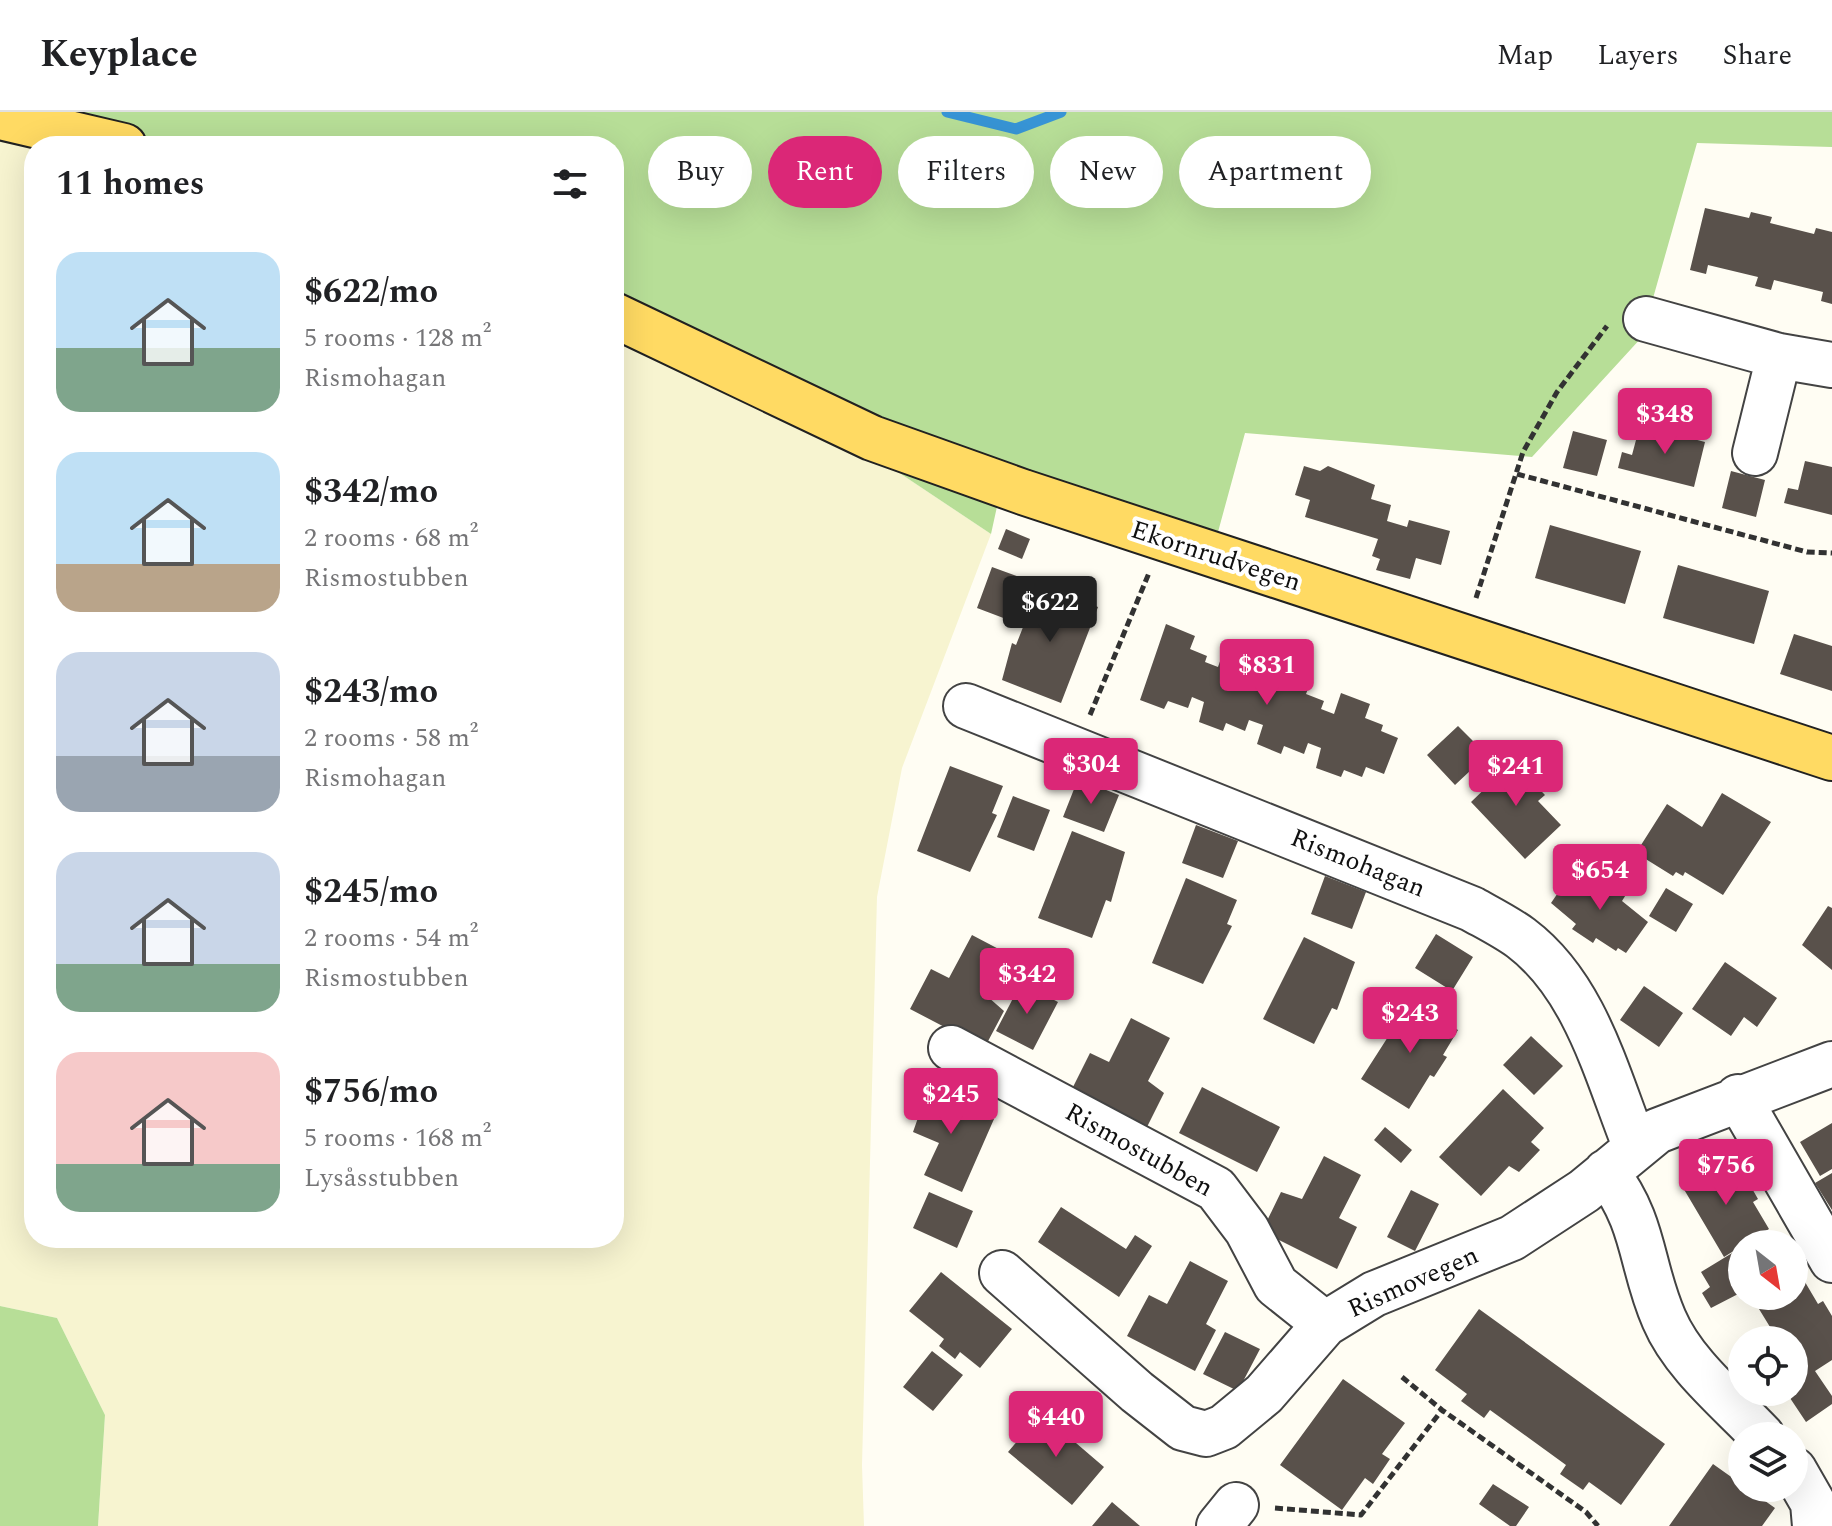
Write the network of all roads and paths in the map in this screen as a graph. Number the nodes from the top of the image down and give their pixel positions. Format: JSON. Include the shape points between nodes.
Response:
{"nodes":[{"id":1,"x":0,"y":117,"type":"edge"},
{"id":2,"x":81,"y":136,"type":"edge"},
{"id":3,"x":1646,"y":319,"type":"joint"},
{"id":4,"x":624,"y":320,"type":"edge"},
{"id":5,"x":1779,"y":356,"type":"junction"},
{"id":6,"x":1832,"y":365,"type":"edge"},
{"id":7,"x":1755,"y":453,"type":"dead end"},
{"id":8,"x":1517,"y":474,"type":"junction"},
{"id":9,"x":1163,"y":539,"type":"junction"},
{"id":10,"x":1832,"y":553,"type":"edge"},
{"id":11,"x":1463,"y":637,"type":"junction"},
{"id":12,"x":966,"y":706,"type":"dead end"},
{"id":13,"x":1076,"y":750,"type":"junction"},
{"id":14,"x":1832,"y":758,"type":"edge"},
{"id":15,"x":951,"y":1048,"type":"dead end"},
{"id":16,"x":1832,"y":1064,"type":"edge"},
{"id":17,"x":1738,"y":1097,"type":"junction"},
{"id":18,"x":1621,"y":1160,"type":"junction"},
{"id":19,"x":1832,"y":1260,"type":"edge"},
{"id":20,"x":1002,"y":1273,"type":"dead end"},
{"id":21,"x":1325,"y":1324,"type":"junction"},
{"id":22,"x":1402,"y":1377,"type":"dead end"},
{"id":23,"x":1442,"y":1410,"type":"junction"},
{"id":24,"x":1749,"y":1422,"type":"edge"},
{"id":25,"x":1808,"y":1494,"type":"edge"},
{"id":26,"x":1228,"y":1515,"type":"edge"},
{"id":27,"x":1598,"y":1526,"type":"edge"},
{"id":28,"x":1815,"y":1526,"type":"edge"}],
"edges":[{"from":1,"to":2,"type":"main road"},
{"from":3,"to":5,"type":"street"},
{"from":3,"to":8,"type":"path","via":[[1623,311],[1603,330],[1557,392],[1523,452]]},
{"from":4,"to":9,"type":"main road","name":"Ekornrudvegen","via":[[872,438]]},
{"from":5,"to":6,"type":"street"},
{"from":5,"to":7,"type":"street"},
{"from":8,"to":10,"type":"path","via":[[1807,552]]},
{"from":8,"to":11,"type":"path"},
{"from":9,"to":11,"type":"main road","name":"Ekornrudvegen"},
{"from":9,"to":13,"type":"path"},
{"from":11,"to":14,"type":"main road","name":"Ekornrudvegen"},
{"from":12,"to":13,"type":"street","name":"Rismohagan"},
{"from":13,"to":18,"type":"street","name":"Rismohagan","via":[[1472,909],[1522,938],[1581,1008]]},
{"from":15,"to":21,"type":"street","name":"Rismostubben","via":[[1216,1189],[1247,1230],[1276,1285]]},
{"from":16,"to":17,"type":"street","name":"Rismovegen"},
{"from":17,"to":18,"type":"street","name":"Rismovegen","via":[[1657,1131]]},
{"from":17,"to":19,"type":"street"},
{"from":18,"to":21,"type":"street","name":"Rismovegen","via":[[1512,1238],[1374,1294]]},
{"from":18,"to":24,"type":"street","name":"Rismohagan","via":[[1627,1199],[1664,1319],[1679,1347]]},
{"from":20,"to":21,"type":"street","name":"Rismovegen","via":[[1137,1392],[1183,1428],[1206,1434],[1224,1427],[1264,1394]]},
{"from":22,"to":23,"type":"path"},
{"from":23,"to":26,"type":"path","via":[[1361,1515]]},
{"from":23,"to":27,"type":"path","via":[[1586,1512]]},
{"from":25,"to":28,"type":"street"}]}
